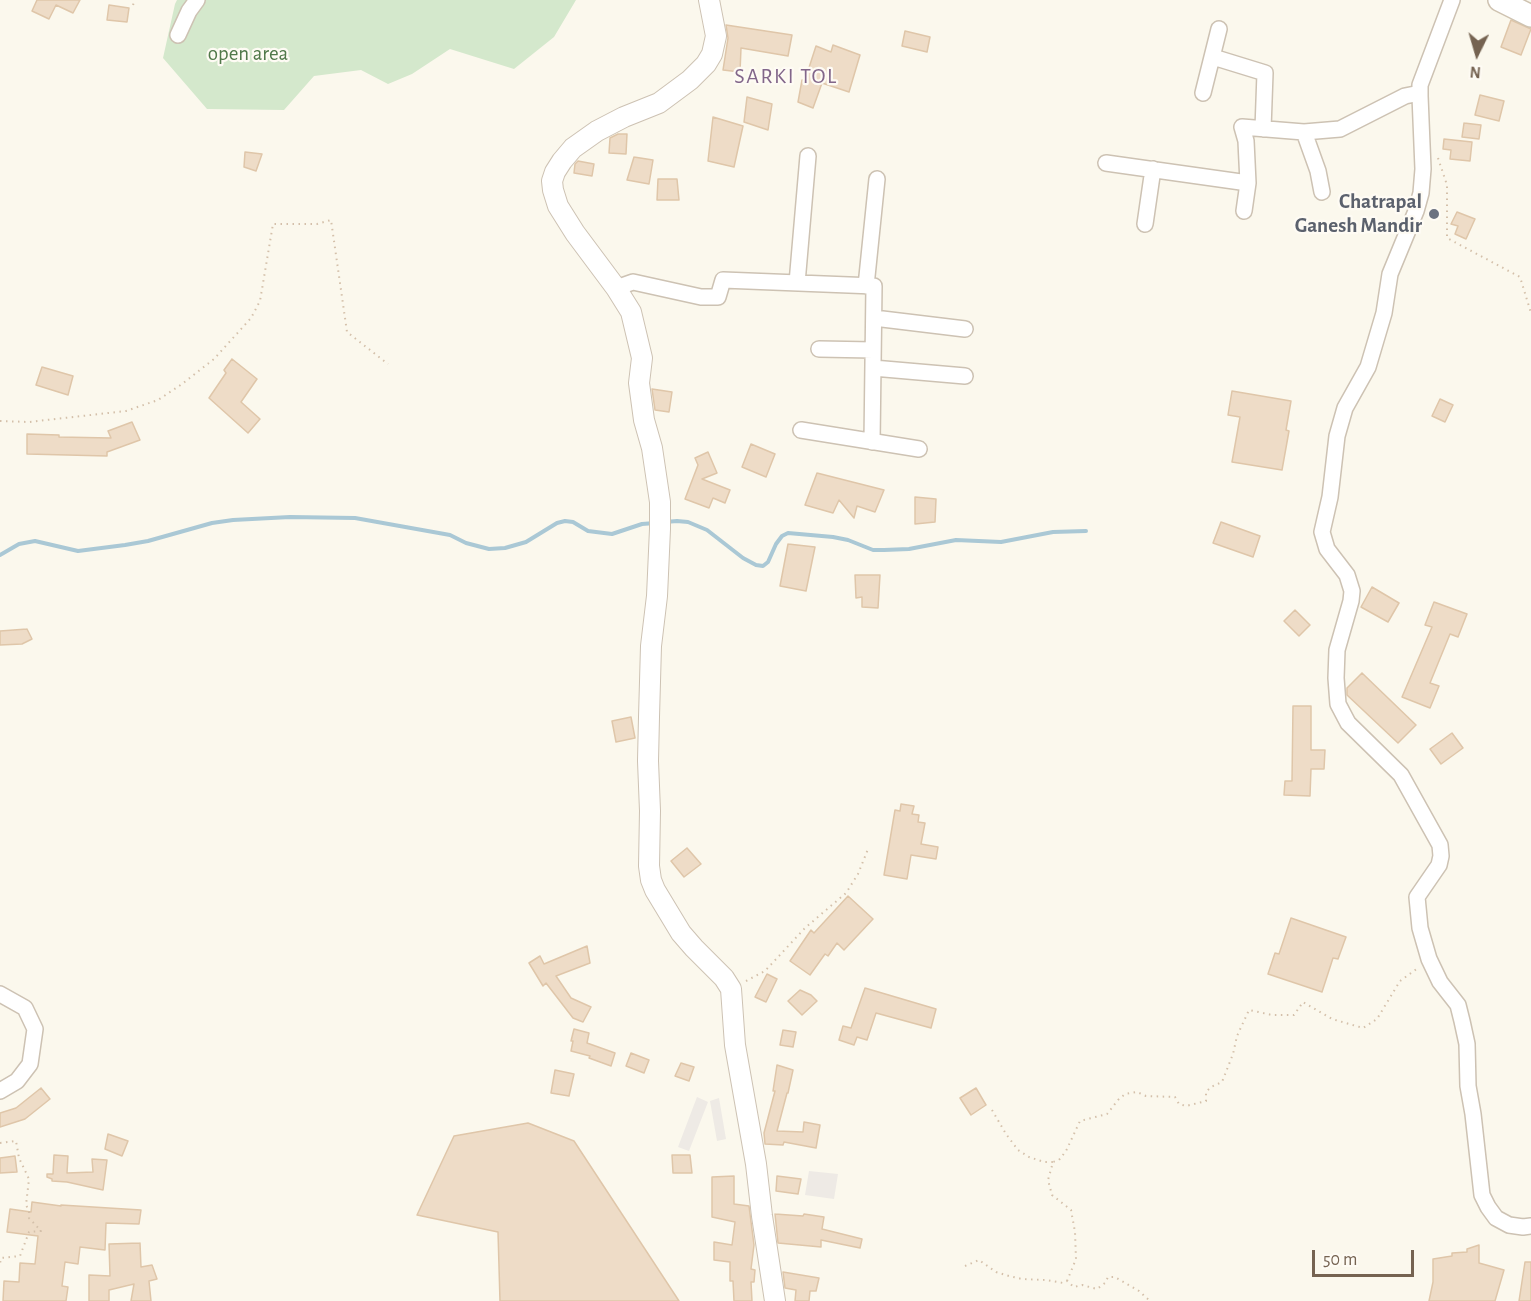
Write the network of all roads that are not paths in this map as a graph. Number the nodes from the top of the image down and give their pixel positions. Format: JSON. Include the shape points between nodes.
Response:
{"nodes":[{"id":1,"x":197,"y":0,"type":"edge"},
{"id":2,"x":709,"y":0,"type":"edge"},
{"id":3,"x":1452,"y":0,"type":"edge"},
{"id":4,"x":1499,"y":0,"type":"edge"},
{"id":5,"x":1531,"y":16,"type":"edge"},
{"id":6,"x":1219,"y":29,"type":"dead end"},
{"id":7,"x":178,"y":35,"type":"dead end"},
{"id":8,"x":1213,"y":57,"type":"junction"},
{"id":9,"x":1203,"y":93,"type":"dead end"},
{"id":10,"x":1420,"y":93,"type":"junction"},
{"id":11,"x":1263,"y":129,"type":"junction"},
{"id":12,"x":1304,"y":132,"type":"junction"},
{"id":13,"x":808,"y":156,"type":"dead end"},
{"id":14,"x":1106,"y":163,"type":"dead end"},
{"id":15,"x":1153,"y":170,"type":"junction"},
{"id":16,"x":877,"y":179,"type":"dead end"},
{"id":17,"x":1248,"y":183,"type":"junction"},
{"id":18,"x":1322,"y":192,"type":"dead end"},
{"id":19,"x":1244,"y":211,"type":"dead end"},
{"id":20,"x":1145,"y":224,"type":"dead end"},
{"id":21,"x":797,"y":283,"type":"junction"},
{"id":22,"x":866,"y":286,"type":"junction"},
{"id":23,"x":616,"y":288,"type":"junction"},
{"id":24,"x":874,"y":318,"type":"junction"},
{"id":25,"x":965,"y":329,"type":"dead end"},
{"id":26,"x":819,"y":349,"type":"dead end"},
{"id":27,"x":873,"y":350,"type":"junction"},
{"id":28,"x":873,"y":368,"type":"junction"},
{"id":29,"x":965,"y":376,"type":"dead end"},
{"id":30,"x":801,"y":430,"type":"dead end"},
{"id":31,"x":872,"y":442,"type":"junction"},
{"id":32,"x":919,"y":449,"type":"dead end"},
{"id":33,"x":0,"y":994,"type":"edge"},
{"id":34,"x":0,"y":1091,"type":"edge"},
{"id":35,"x":1531,"y":1226,"type":"edge"},
{"id":36,"x":775,"y":1301,"type":"edge"}],
"edges":[{"from":1,"to":7,"type":"street"},
{"from":2,"to":23,"type":"street","via":[[716,36],[706,64],[659,103],[597,131],[573,148],[552,181],[558,206]]},
{"from":3,"to":10,"type":"street"},
{"from":4,"to":5,"type":"main road"},
{"from":6,"to":8,"type":"street"},
{"from":8,"to":9,"type":"street"},
{"from":8,"to":11,"type":"street","via":[[1265,73]]},
{"from":10,"to":12,"type":"street","via":[[1405,96],[1340,129]]},
{"from":10,"to":35,"type":"street","via":[[1421,193],[1390,274],[1384,313],[1368,367],[1345,408],[1322,532],[1327,549],[1347,574],[1352,591],[1337,650],[1338,704],[1348,723],[1401,775],[1440,845],[1439,865],[1418,897],[1420,928],[1429,959],[1458,1005],[1462,1021],[1482,1195],[1496,1218],[1509,1225]]},
{"from":11,"to":12,"type":"street"},
{"from":11,"to":17,"type":"street","via":[[1242,127]]},
{"from":12,"to":18,"type":"street"},
{"from":13,"to":21,"type":"street"},
{"from":14,"to":15,"type":"street"},
{"from":15,"to":17,"type":"street"},
{"from":15,"to":20,"type":"street"},
{"from":16,"to":22,"type":"street"},
{"from":17,"to":19,"type":"street"},
{"from":21,"to":22,"type":"street"},
{"from":21,"to":23,"type":"street","via":[[723,280],[718,297],[633,282]]},
{"from":22,"to":24,"type":"street","via":[[874,286]]},
{"from":23,"to":36,"type":"street","via":[[631,312],[642,358],[639,383],[660,502],[648,750],[651,880],[681,933],[730,989]]},
{"from":24,"to":25,"type":"street"},
{"from":24,"to":27,"type":"street"},
{"from":26,"to":27,"type":"street"},
{"from":27,"to":28,"type":"street"},
{"from":28,"to":29,"type":"street"},
{"from":28,"to":31,"type":"street"},
{"from":30,"to":31,"type":"street"},
{"from":31,"to":32,"type":"street"},
{"from":33,"to":34,"type":"street","via":[[25,1008],[35,1029],[30,1064],[17,1081]]}]}
